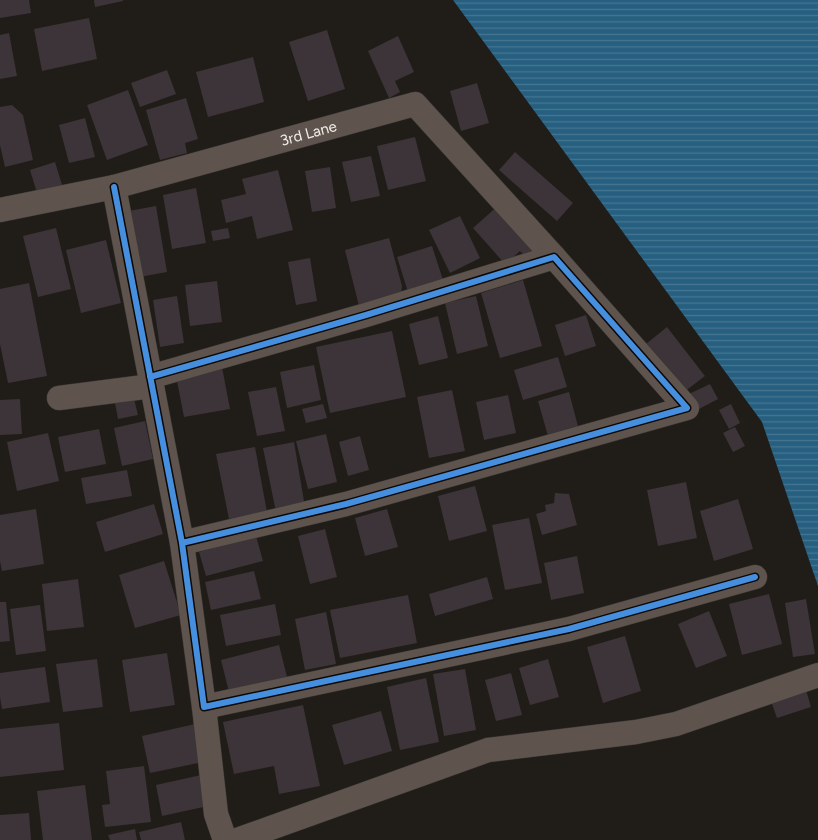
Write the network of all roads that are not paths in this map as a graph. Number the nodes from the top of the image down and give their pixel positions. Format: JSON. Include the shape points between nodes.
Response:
{"nodes":[{"id":1,"x":114,"y":187,"type":"junction"},
{"id":2,"x":0,"y":210,"type":"edge"},
{"id":3,"x":554,"y":257,"type":"junction"},
{"id":4,"x":151,"y":381,"type":"junction"},
{"id":5,"x":59,"y":398,"type":"dead end"},
{"id":6,"x":182,"y":544,"type":"junction"},
{"id":7,"x":755,"y":577,"type":"dead end"},
{"id":8,"x":818,"y":676,"type":"edge"},
{"id":9,"x":204,"y":707,"type":"junction"},
{"id":10,"x":225,"y":840,"type":"edge"},
{"id":11,"x":237,"y":840,"type":"edge"}],
"edges":[{"from":1,"to":2,"type":"street","name":"3rd Lane"},
{"from":1,"to":3,"type":"street","name":"3rd Lane","via":[[415,104]]},
{"from":1,"to":4,"type":"street"},
{"from":3,"to":4,"type":"street"},
{"from":3,"to":6,"type":"street","via":[[687,408],[346,504]]},
{"from":4,"to":5,"type":"street"},
{"from":4,"to":6,"type":"street"},
{"from":6,"to":9,"type":"street"},
{"from":7,"to":9,"type":"street","via":[[569,629]]},
{"from":8,"to":11,"type":"street","via":[[676,724],[488,750]]},
{"from":9,"to":10,"type":"street","via":[[216,814]]}]}
